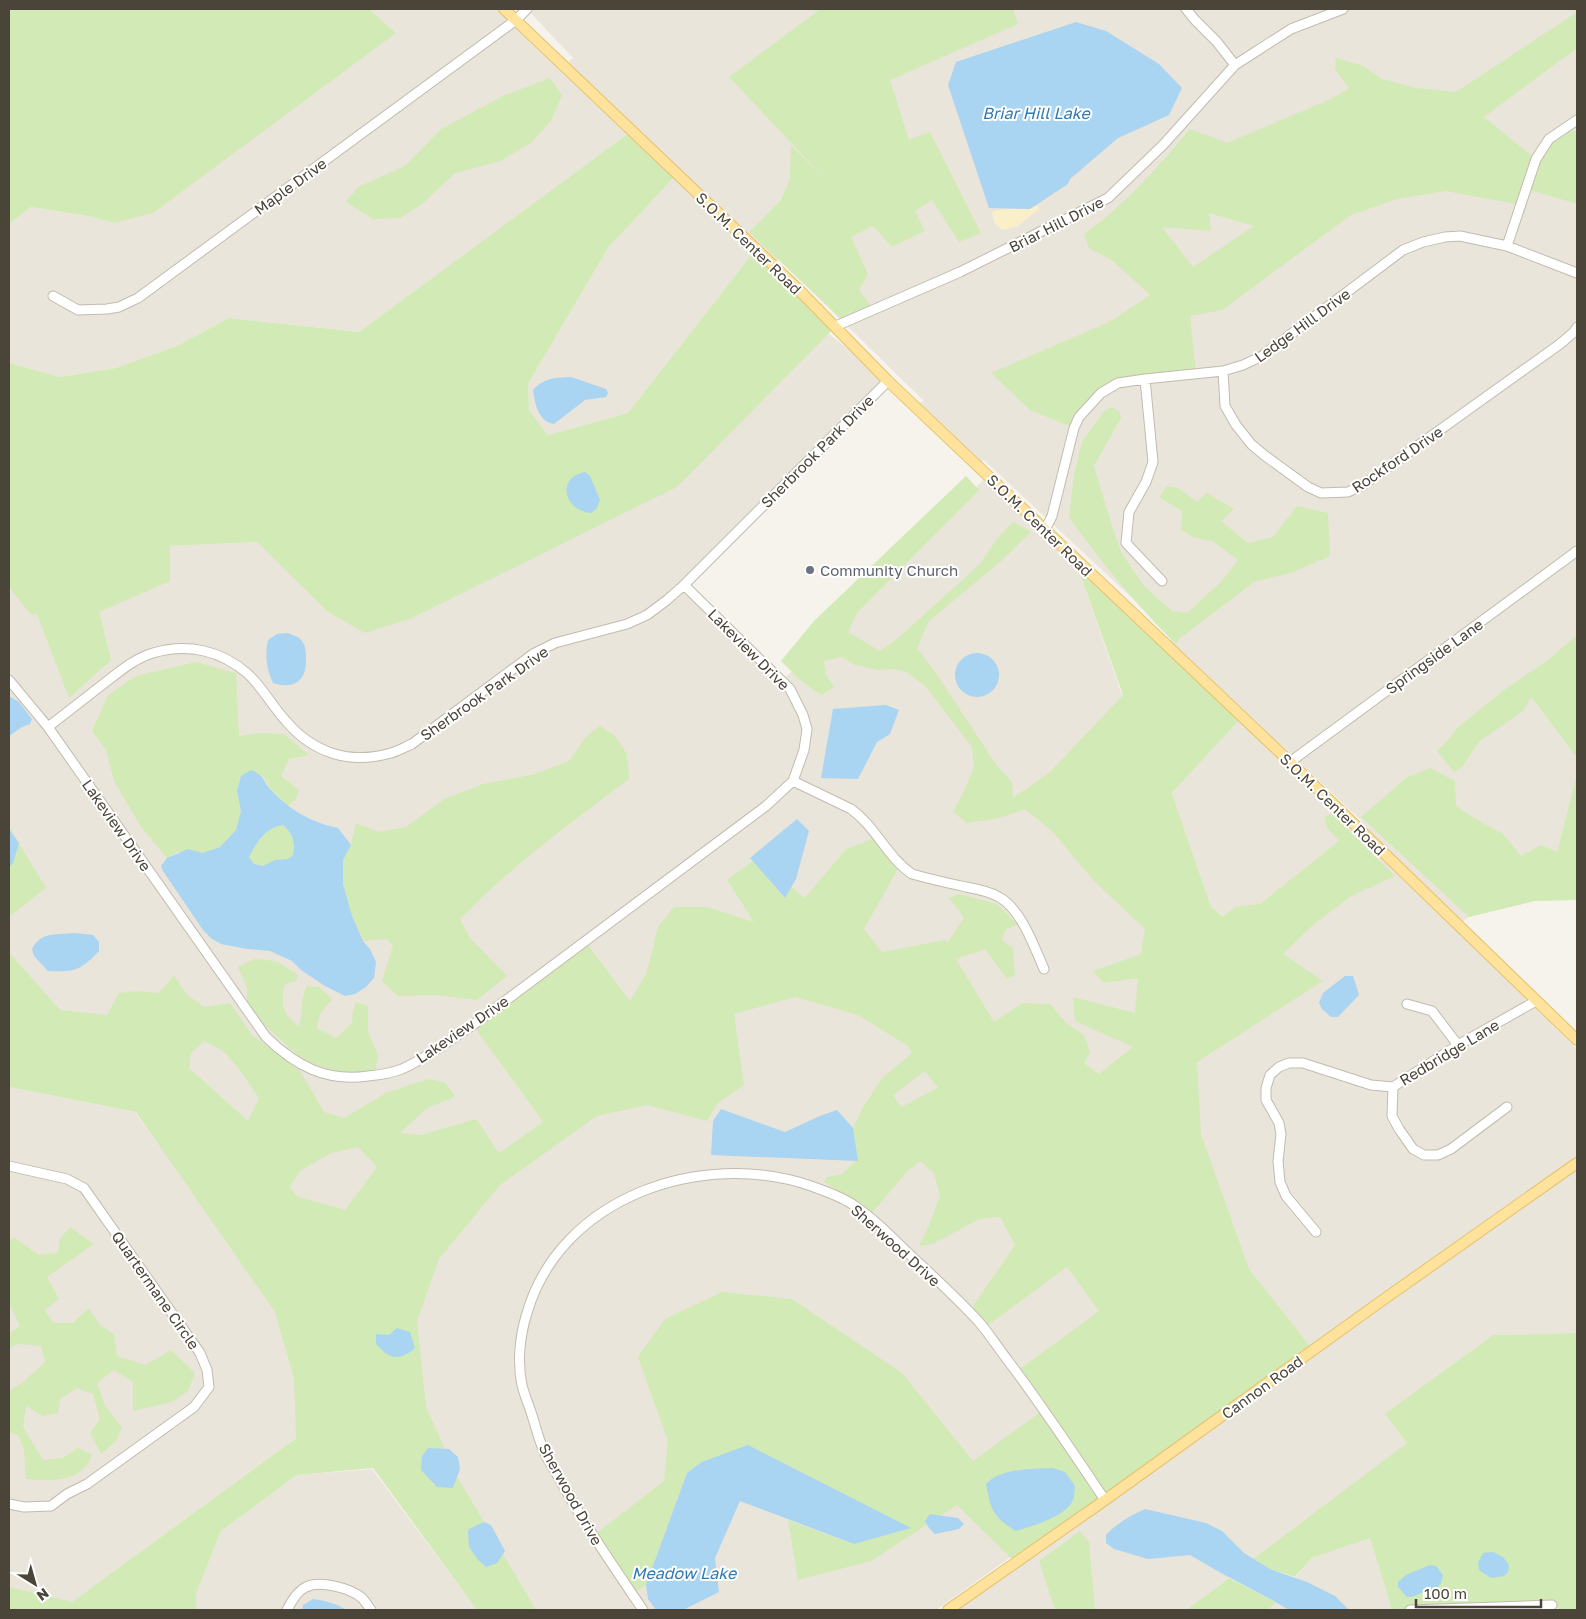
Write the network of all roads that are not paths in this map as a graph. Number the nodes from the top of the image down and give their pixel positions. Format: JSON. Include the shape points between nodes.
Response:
{"nodes":[{"id":1,"x":504,"y":9,"type":"edge"},
{"id":2,"x":527,"y":9,"type":"edge"},
{"id":3,"x":1186,"y":9,"type":"edge"},
{"id":4,"x":1343,"y":9,"type":"edge"},
{"id":5,"x":516,"y":20,"type":"junction"},
{"id":6,"x":1235,"y":65,"type":"junction"},
{"id":7,"x":1577,"y":120,"type":"edge"},
{"id":8,"x":1507,"y":246,"type":"junction"},
{"id":9,"x":1577,"y":273,"type":"edge"},
{"id":10,"x":52,"y":296,"type":"dead end"},
{"id":11,"x":836,"y":326,"type":"junction"},
{"id":12,"x":1577,"y":327,"type":"edge"},
{"id":13,"x":1223,"y":371,"type":"junction"},
{"id":14,"x":1145,"y":378,"type":"junction"},
{"id":15,"x":888,"y":381,"type":"junction"},
{"id":16,"x":1045,"y":530,"type":"junction"},
{"id":17,"x":1577,"y":551,"type":"edge"},
{"id":18,"x":1162,"y":581,"type":"dead end"},
{"id":19,"x":684,"y":585,"type":"junction"},
{"id":20,"x":9,"y":680,"type":"edge"},
{"id":21,"x":48,"y":727,"type":"junction"},
{"id":22,"x":1290,"y":762,"type":"junction"},
{"id":23,"x":793,"y":781,"type":"junction"},
{"id":24,"x":1044,"y":969,"type":"dead end"},
{"id":25,"x":1536,"y":1001,"type":"junction"},
{"id":26,"x":1407,"y":1004,"type":"dead end"},
{"id":27,"x":1577,"y":1040,"type":"edge"},
{"id":28,"x":1458,"y":1045,"type":"junction"},
{"id":29,"x":1393,"y":1087,"type":"junction"},
{"id":30,"x":1507,"y":1106,"type":"dead end"},
{"id":31,"x":1577,"y":1163,"type":"edge"},
{"id":32,"x":9,"y":1166,"type":"edge"},
{"id":33,"x":1316,"y":1232,"type":"dead end"},
{"id":34,"x":1105,"y":1500,"type":"junction"},
{"id":35,"x":9,"y":1504,"type":"edge"},
{"id":36,"x":1552,"y":1605,"type":"dead end"},
{"id":37,"x":287,"y":1610,"type":"edge"},
{"id":38,"x":371,"y":1610,"type":"edge"},
{"id":39,"x":643,"y":1610,"type":"edge"},
{"id":40,"x":948,"y":1610,"type":"edge"},
{"id":41,"x":1410,"y":1610,"type":"edge"}],
"edges":[{"from":1,"to":5,"type":"main road","name":"S.O.M. Center Road"},
{"from":2,"to":5,"type":"street","name":"Maple Drive"},
{"from":3,"to":6,"type":"street"},
{"from":4,"to":6,"type":"street","name":"Briar Hill Drive","via":[[1291,28]]},
{"from":5,"to":10,"type":"street","name":"Maple Drive","via":[[138,298],[107,310],[78,310]]},
{"from":5,"to":11,"type":"main road","name":"S.O.M. Center Road"},
{"from":6,"to":11,"type":"street","name":"Briar Hill Drive","via":[[1147,162],[1108,198],[960,272]]},
{"from":7,"to":8,"type":"street","via":[[1549,139],[1536,159]]},
{"from":8,"to":9,"type":"street","name":"Ledge Hill Drive"},
{"from":8,"to":13,"type":"street","name":"Ledge Hill Drive","via":[[1460,236],[1423,242],[1403,250],[1262,356]]},
{"from":11,"to":15,"type":"main road","name":"S.O.M. Center Road"},
{"from":12,"to":13,"type":"street","name":"Rockford Drive","via":[[1560,344],[1363,485],[1348,492],[1321,493],[1308,487],[1251,444],[1225,406]]},
{"from":13,"to":14,"type":"street","name":"Ledge Hill Drive"},
{"from":14,"to":16,"type":"street","name":"Ledge Hill Drive","via":[[1118,383],[1079,417],[1052,516]]},
{"from":14,"to":18,"type":"street","via":[[1153,462],[1129,512],[1126,543]]},
{"from":15,"to":16,"type":"main road","name":"S.O.M. Center Road"},
{"from":15,"to":19,"type":"street","name":"Sherbrook Park Drive"},
{"from":16,"to":22,"type":"main road","name":"S.O.M. Center Road"},
{"from":17,"to":22,"type":"street","name":"Springside Lane"},
{"from":19,"to":21,"type":"street","name":"Sherbrook Park Drive","via":[[647,615],[627,624],[555,643],[533,654],[412,744],[392,753],[365,758],[340,756],[318,748],[297,734],[249,675],[229,660],[181,647],[152,654],[130,664]]},
{"from":19,"to":23,"type":"street","name":"Lakeview Drive","via":[[790,689],[807,729],[804,750]]},
{"from":20,"to":21,"type":"street","name":"Lakeview Drive"},
{"from":21,"to":23,"type":"street","name":"Lakeview Drive","via":[[266,1037],[281,1052],[304,1066],[328,1076],[354,1078],[402,1069],[473,1025],[766,806]]},
{"from":22,"to":25,"type":"main road","name":"S.O.M. Center Road"},
{"from":23,"to":24,"type":"street","via":[[859,815],[893,857],[912,874],[998,896],[1015,911]]},
{"from":25,"to":27,"type":"main road","name":"S.O.M. Center Road"},
{"from":25,"to":28,"type":"street","name":"Redbridge Lane"},
{"from":26,"to":28,"type":"street","via":[[1432,1012]]},
{"from":28,"to":29,"type":"street","name":"Redbridge Lane"},
{"from":29,"to":30,"type":"street","via":[[1392,1116],[1413,1150],[1424,1155],[1438,1155],[1452,1149]]},
{"from":29,"to":33,"type":"street","name":"Redbridge Lane","via":[[1370,1085],[1303,1063],[1289,1063],[1270,1075],[1266,1100],[1279,1123],[1281,1134],[1280,1182],[1286,1196]]},
{"from":31,"to":34,"type":"main road","name":"Cannon Road"},
{"from":32,"to":35,"type":"street","name":"Quartermane Circle","via":[[67,1179],[84,1188],[200,1353],[209,1387],[194,1407],[51,1506]]},
{"from":34,"to":39,"type":"street","name":"Sherwood Drive","via":[[1030,1390],[980,1324],[880,1226],[852,1204],[794,1180],[719,1173],[681,1178],[622,1201],[583,1226],[562,1246],[532,1296],[520,1353],[522,1384],[543,1449],[593,1536]]},
{"from":34,"to":40,"type":"main road","name":"Cannon Road"},
{"from":36,"to":41,"type":"street"},
{"from":37,"to":38,"type":"street","via":[[294,1597],[306,1587],[322,1584],[351,1592],[362,1598]]}]}
